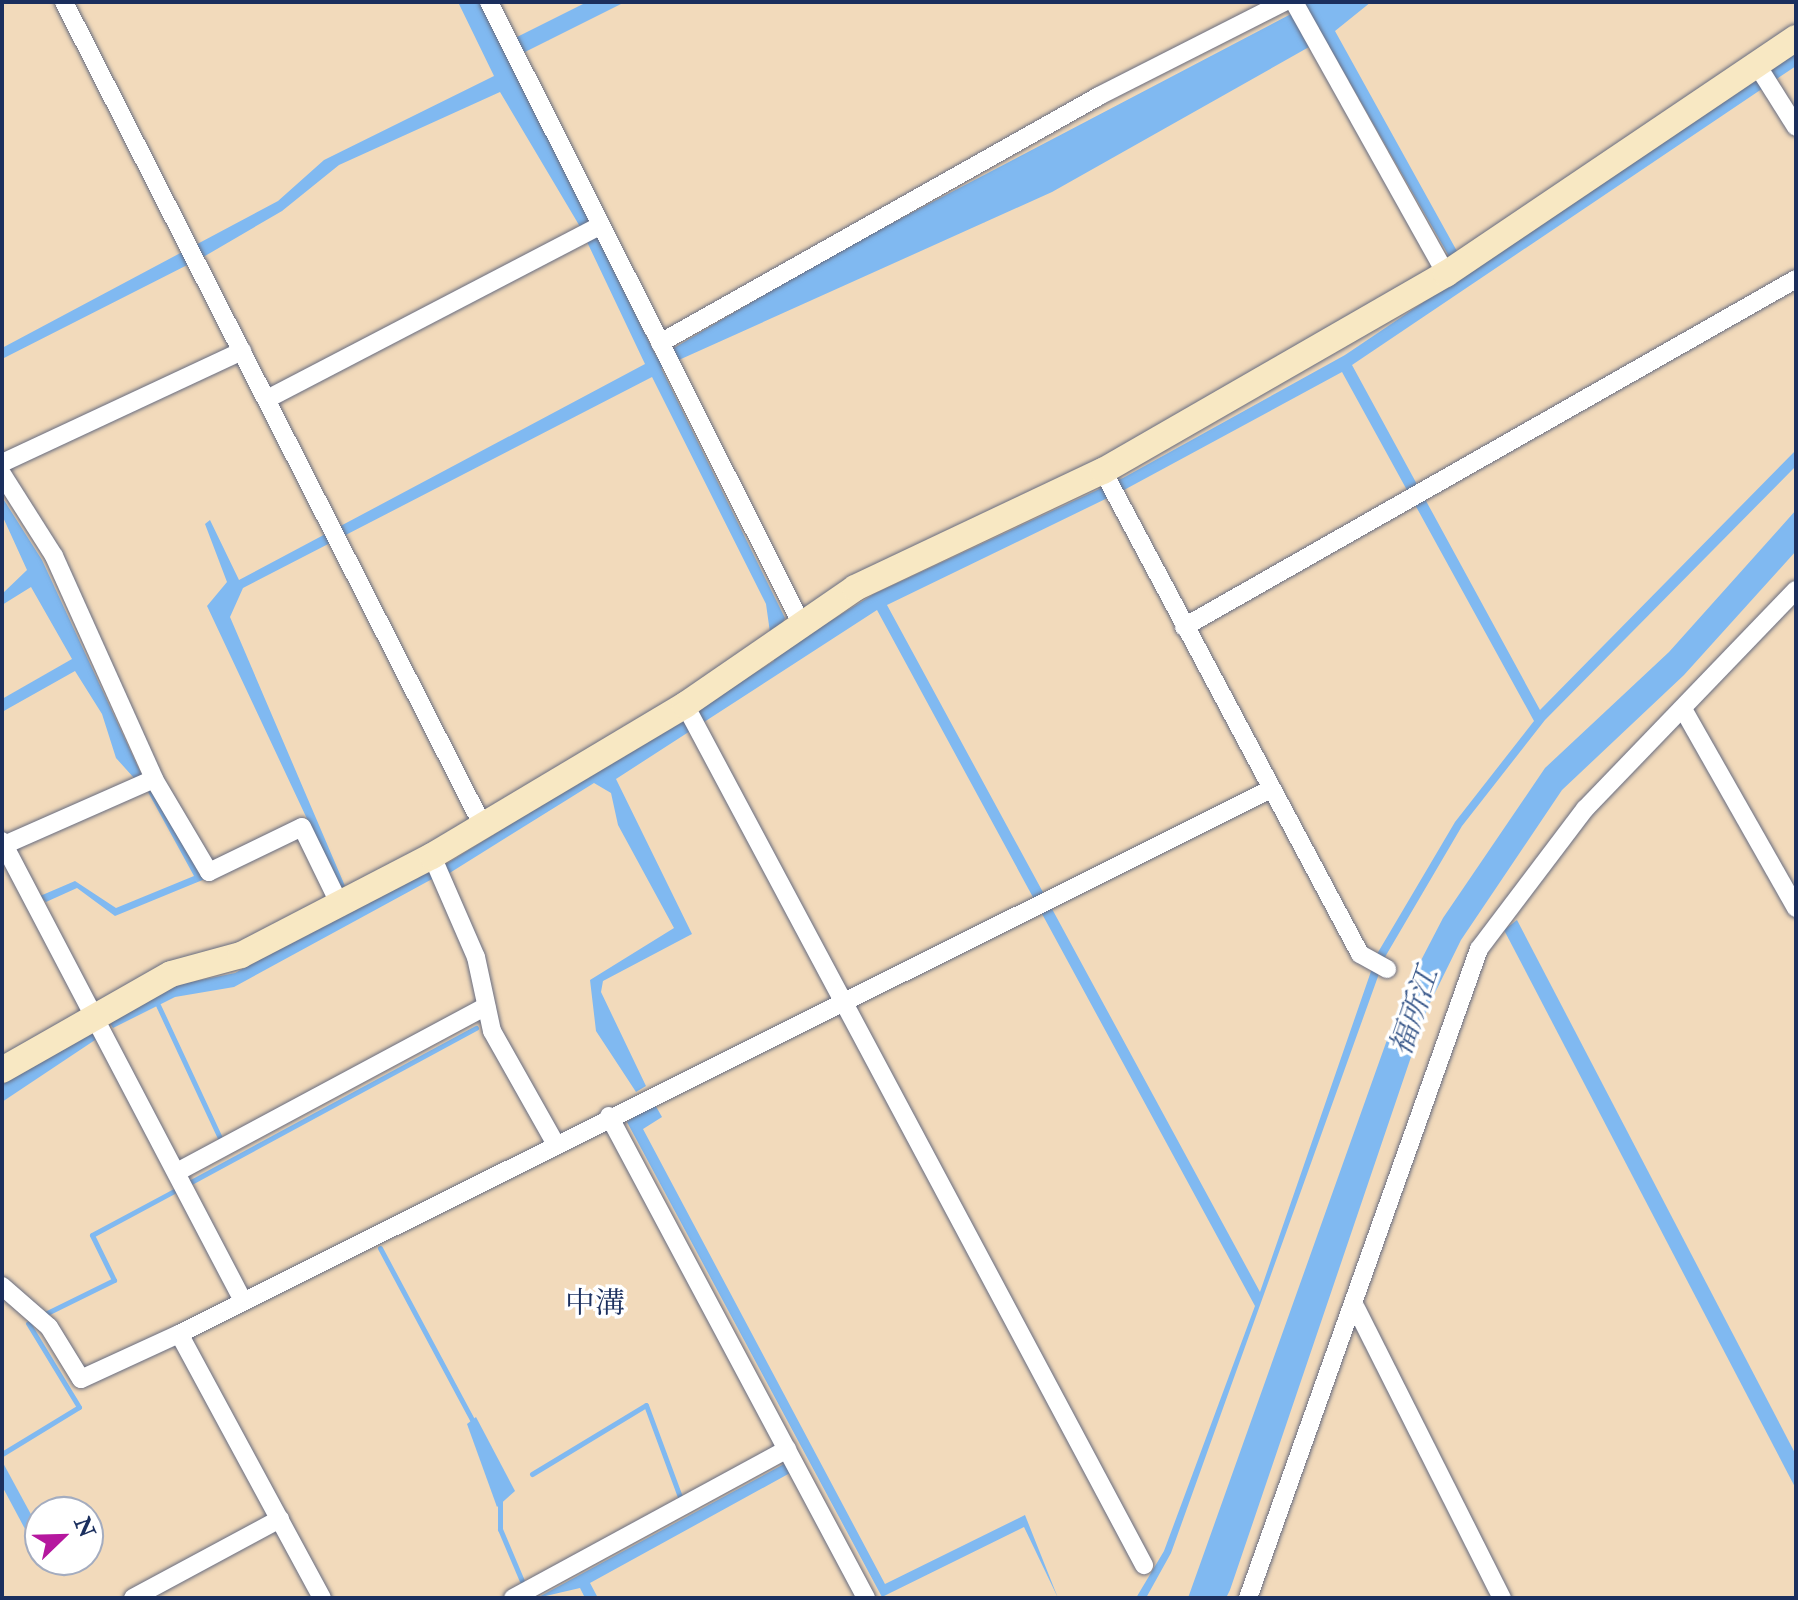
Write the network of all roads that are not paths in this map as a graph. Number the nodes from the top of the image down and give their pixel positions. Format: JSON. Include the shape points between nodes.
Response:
{"nodes":[{"id":1,"x":64,"y":2,"type":"edge"},
{"id":2,"x":489,"y":2,"type":"edge"},
{"id":3,"x":1292,"y":5,"type":"edge"},
{"id":4,"x":1796,"y":38,"type":"edge"},
{"id":5,"x":1757,"y":65,"type":"junction"},
{"id":6,"x":1796,"y":127,"type":"edge"},
{"id":7,"x":600,"y":226,"type":"junction"},
{"id":8,"x":1446,"y":274,"type":"junction"},
{"id":9,"x":1796,"y":279,"type":"edge"},
{"id":10,"x":242,"y":351,"type":"junction"},
{"id":11,"x":666,"y":354,"type":"junction"},
{"id":12,"x":267,"y":399,"type":"junction"},
{"id":13,"x":2,"y":463,"type":"edge"},
{"id":14,"x":1103,"y":471,"type":"junction"},
{"id":15,"x":2,"y":474,"type":"edge"},
{"id":16,"x":1796,"y":590,"type":"edge"},
{"id":17,"x":1184,"y":627,"type":"junction"},
{"id":18,"x":784,"y":637,"type":"junction"},
{"id":19,"x":685,"y":705,"type":"junction"},
{"id":20,"x":1683,"y":709,"type":"junction"},
{"id":21,"x":154,"y":779,"type":"junction"},
{"id":22,"x":1271,"y":789,"type":"junction"},
{"id":23,"x":483,"y":826,"type":"junction"},
{"id":24,"x":3,"y":844,"type":"edge"},
{"id":25,"x":432,"y":856,"type":"junction"},
{"id":26,"x":340,"y":905,"type":"junction"},
{"id":27,"x":1796,"y":908,"type":"edge"},
{"id":28,"x":1387,"y":969,"type":"dead end"},
{"id":29,"x":838,"y":1002,"type":"junction"},
{"id":30,"x":486,"y":1006,"type":"junction"},
{"id":31,"x":94,"y":1016,"type":"junction"},
{"id":32,"x":2,"y":1070,"type":"edge"},
{"id":33,"x":609,"y":1116,"type":"junction"},
{"id":34,"x":555,"y":1143,"type":"junction"},
{"id":35,"x":177,"y":1172,"type":"junction"},
{"id":36,"x":2,"y":1286,"type":"edge"},
{"id":37,"x":242,"y":1299,"type":"junction"},
{"id":38,"x":1356,"y":1308,"type":"junction"},
{"id":39,"x":179,"y":1334,"type":"junction"},
{"id":40,"x":787,"y":1449,"type":"junction"},
{"id":41,"x":280,"y":1519,"type":"junction"},
{"id":42,"x":1144,"y":1565,"type":"dead end"},
{"id":43,"x":133,"y":1598,"type":"edge"},
{"id":44,"x":322,"y":1598,"type":"edge"},
{"id":45,"x":513,"y":1598,"type":"edge"},
{"id":46,"x":866,"y":1598,"type":"edge"},
{"id":47,"x":1248,"y":1598,"type":"edge"},
{"id":48,"x":1502,"y":1598,"type":"edge"}],
"edges":[{"from":1,"to":10,"type":"street"},
{"from":2,"to":7,"type":"street"},
{"from":3,"to":8,"type":"street"},
{"from":3,"to":11,"type":"street","via":[[1099,96]]},
{"from":4,"to":5,"type":"street"},
{"from":5,"to":6,"type":"street"},
{"from":5,"to":8,"type":"street"},
{"from":7,"to":11,"type":"street"},
{"from":7,"to":12,"type":"street"},
{"from":8,"to":14,"type":"street"},
{"from":9,"to":17,"type":"street"},
{"from":10,"to":12,"type":"street"},
{"from":10,"to":13,"type":"street"},
{"from":11,"to":18,"type":"street"},
{"from":12,"to":23,"type":"street"},
{"from":14,"to":17,"type":"street"},
{"from":14,"to":18,"type":"street","via":[[855,588]]},
{"from":15,"to":21,"type":"street","via":[[54,556]]},
{"from":16,"to":20,"type":"street"},
{"from":17,"to":22,"type":"street"},
{"from":18,"to":19,"type":"street"},
{"from":19,"to":23,"type":"street"},
{"from":19,"to":29,"type":"street"},
{"from":20,"to":27,"type":"street"},
{"from":20,"to":38,"type":"street","via":[[1585,809],[1479,949]]},
{"from":21,"to":24,"type":"street"},
{"from":21,"to":26,"type":"street","via":[[209,872],[302,827]]},
{"from":22,"to":28,"type":"street","via":[[1360,954]]},
{"from":22,"to":29,"type":"street"},
{"from":23,"to":25,"type":"street"},
{"from":24,"to":31,"type":"street"},
{"from":25,"to":26,"type":"street"},
{"from":25,"to":30,"type":"street","via":[[476,957]]},
{"from":26,"to":31,"type":"street","via":[[241,955],[171,974]]},
{"from":29,"to":33,"type":"street"},
{"from":29,"to":42,"type":"street"},
{"from":30,"to":34,"type":"street","via":[[512,1076]]},
{"from":30,"to":35,"type":"street"},
{"from":31,"to":32,"type":"street"},
{"from":31,"to":35,"type":"street"},
{"from":33,"to":34,"type":"street"},
{"from":33,"to":40,"type":"street"},
{"from":34,"to":37,"type":"street"},
{"from":35,"to":37,"type":"street"},
{"from":36,"to":39,"type":"street","via":[[49,1327],[81,1379]]},
{"from":37,"to":39,"type":"street"},
{"from":38,"to":47,"type":"street"},
{"from":38,"to":48,"type":"street"},
{"from":39,"to":41,"type":"street"},
{"from":40,"to":45,"type":"street"},
{"from":40,"to":46,"type":"street"},
{"from":41,"to":43,"type":"street"},
{"from":41,"to":44,"type":"street"}]}
